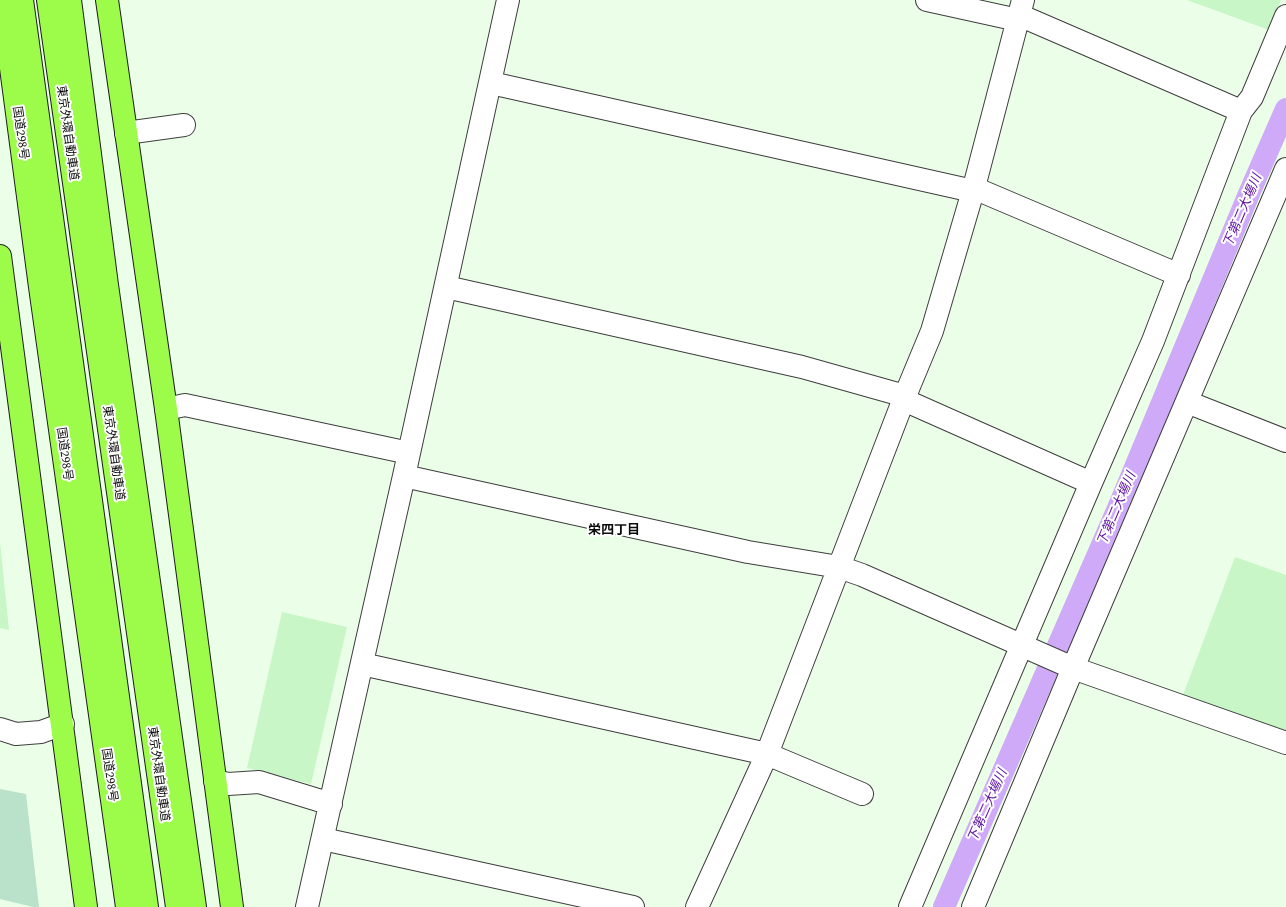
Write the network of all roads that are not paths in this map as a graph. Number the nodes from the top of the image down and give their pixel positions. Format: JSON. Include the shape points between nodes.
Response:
{"nodes":[{"id":1,"x":2,"y":0,"type":"edge"},
{"id":2,"x":22,"y":0,"type":"edge"},
{"id":3,"x":48,"y":0,"type":"edge"},
{"id":4,"x":70,"y":0,"type":"edge"},
{"id":5,"x":107,"y":0,"type":"edge"},
{"id":6,"x":508,"y":0,"type":"edge"},
{"id":7,"x":927,"y":0,"type":"edge"},
{"id":8,"x":1020,"y":12,"type":"edge"},
{"id":9,"x":1286,"y":16,"type":"edge"},
{"id":10,"x":491,"y":83,"type":"junction"},
{"id":11,"x":1241,"y":111,"type":"junction"},
{"id":12,"x":184,"y":125,"type":"dead end"},
{"id":13,"x":126,"y":133,"type":"junction"},
{"id":14,"x":1286,"y":169,"type":"edge"},
{"id":15,"x":973,"y":189,"type":"junction"},
{"id":16,"x":0,"y":256,"type":"edge"},
{"id":17,"x":1178,"y":275,"type":"junction"},
{"id":18,"x":446,"y":287,"type":"junction"},
{"id":19,"x":7,"y":354,"type":"edge"},
{"id":20,"x":904,"y":398,"type":"junction"},
{"id":21,"x":1187,"y":402,"type":"junction"},
{"id":22,"x":166,"y":408,"type":"junction"},
{"id":23,"x":1286,"y":441,"type":"edge"},
{"id":24,"x":409,"y":453,"type":"junction"},
{"id":25,"x":404,"y":476,"type":"junction"},
{"id":26,"x":1091,"y":483,"type":"junction"},
{"id":27,"x":839,"y":567,"type":"junction"},
{"id":28,"x":1022,"y":645,"type":"junction"},
{"id":29,"x":362,"y":664,"type":"junction"},
{"id":30,"x":1073,"y":668,"type":"junction"},
{"id":31,"x":62,"y":724,"type":"junction"},
{"id":32,"x":0,"y":729,"type":"edge"},
{"id":33,"x":1286,"y":743,"type":"edge"},
{"id":34,"x":767,"y":754,"type":"junction"},
{"id":35,"x":215,"y":781,"type":"junction"},
{"id":36,"x":862,"y":794,"type":"dead end"},
{"id":37,"x":331,"y":804,"type":"junction"},
{"id":38,"x":323,"y":839,"type":"junction"},
{"id":39,"x":86,"y":907,"type":"edge"},
{"id":40,"x":127,"y":907,"type":"edge"},
{"id":41,"x":147,"y":907,"type":"edge"},
{"id":42,"x":177,"y":907,"type":"edge"},
{"id":43,"x":195,"y":907,"type":"edge"},
{"id":44,"x":232,"y":907,"type":"edge"},
{"id":45,"x":307,"y":907,"type":"edge"},
{"id":46,"x":633,"y":907,"type":"edge"},
{"id":47,"x":697,"y":907,"type":"edge"},
{"id":48,"x":910,"y":907,"type":"edge"},
{"id":49,"x":973,"y":907,"type":"edge"}],
"edges":[{"from":1,"to":40,"type":"highway","name":"国道298号"},
{"from":2,"to":41,"type":"highway"},
{"from":3,"to":42,"type":"highway","name":"東京外環自動車道"},
{"from":4,"to":43,"type":"highway","via":[[106,277]]},
{"from":5,"to":13,"type":"highway"},
{"from":6,"to":10,"type":"street"},
{"from":7,"to":8,"type":"street"},
{"from":8,"to":11,"type":"street"},
{"from":8,"to":15,"type":"street"},
{"from":9,"to":11,"type":"street","via":[[1252,97]]},
{"from":10,"to":15,"type":"street"},
{"from":10,"to":18,"type":"street"},
{"from":11,"to":17,"type":"street"},
{"from":12,"to":13,"type":"street"},
{"from":13,"to":22,"type":"highway"},
{"from":14,"to":21,"type":"street"},
{"from":15,"to":17,"type":"street"},
{"from":15,"to":20,"type":"street","via":[[932,331]]},
{"from":16,"to":19,"type":"highway"},
{"from":17,"to":26,"type":"street","via":[[1153,341]]},
{"from":18,"to":20,"type":"street","via":[[802,367]]},
{"from":18,"to":24,"type":"street"},
{"from":19,"to":31,"type":"highway"},
{"from":20,"to":26,"type":"street"},
{"from":20,"to":27,"type":"street"},
{"from":21,"to":23,"type":"street"},
{"from":21,"to":30,"type":"street"},
{"from":22,"to":24,"type":"street","via":[[185,405]]},
{"from":22,"to":35,"type":"highway"},
{"from":24,"to":25,"type":"street"},
{"from":25,"to":27,"type":"street","via":[[748,552]]},
{"from":25,"to":29,"type":"street"},
{"from":26,"to":28,"type":"street"},
{"from":27,"to":28,"type":"street"},
{"from":27,"to":34,"type":"street"},
{"from":28,"to":30,"type":"street"},
{"from":28,"to":48,"type":"street"},
{"from":29,"to":34,"type":"street"},
{"from":29,"to":37,"type":"street"},
{"from":30,"to":33,"type":"street"},
{"from":30,"to":49,"type":"street"},
{"from":31,"to":32,"type":"street","via":[[41,732],[22,734]]},
{"from":31,"to":39,"type":"highway"},
{"from":34,"to":36,"type":"street"},
{"from":34,"to":47,"type":"street"},
{"from":35,"to":37,"type":"street","via":[[228,784],[259,782]]},
{"from":35,"to":44,"type":"highway"},
{"from":37,"to":38,"type":"street"},
{"from":38,"to":45,"type":"street"},
{"from":38,"to":46,"type":"street"}]}
